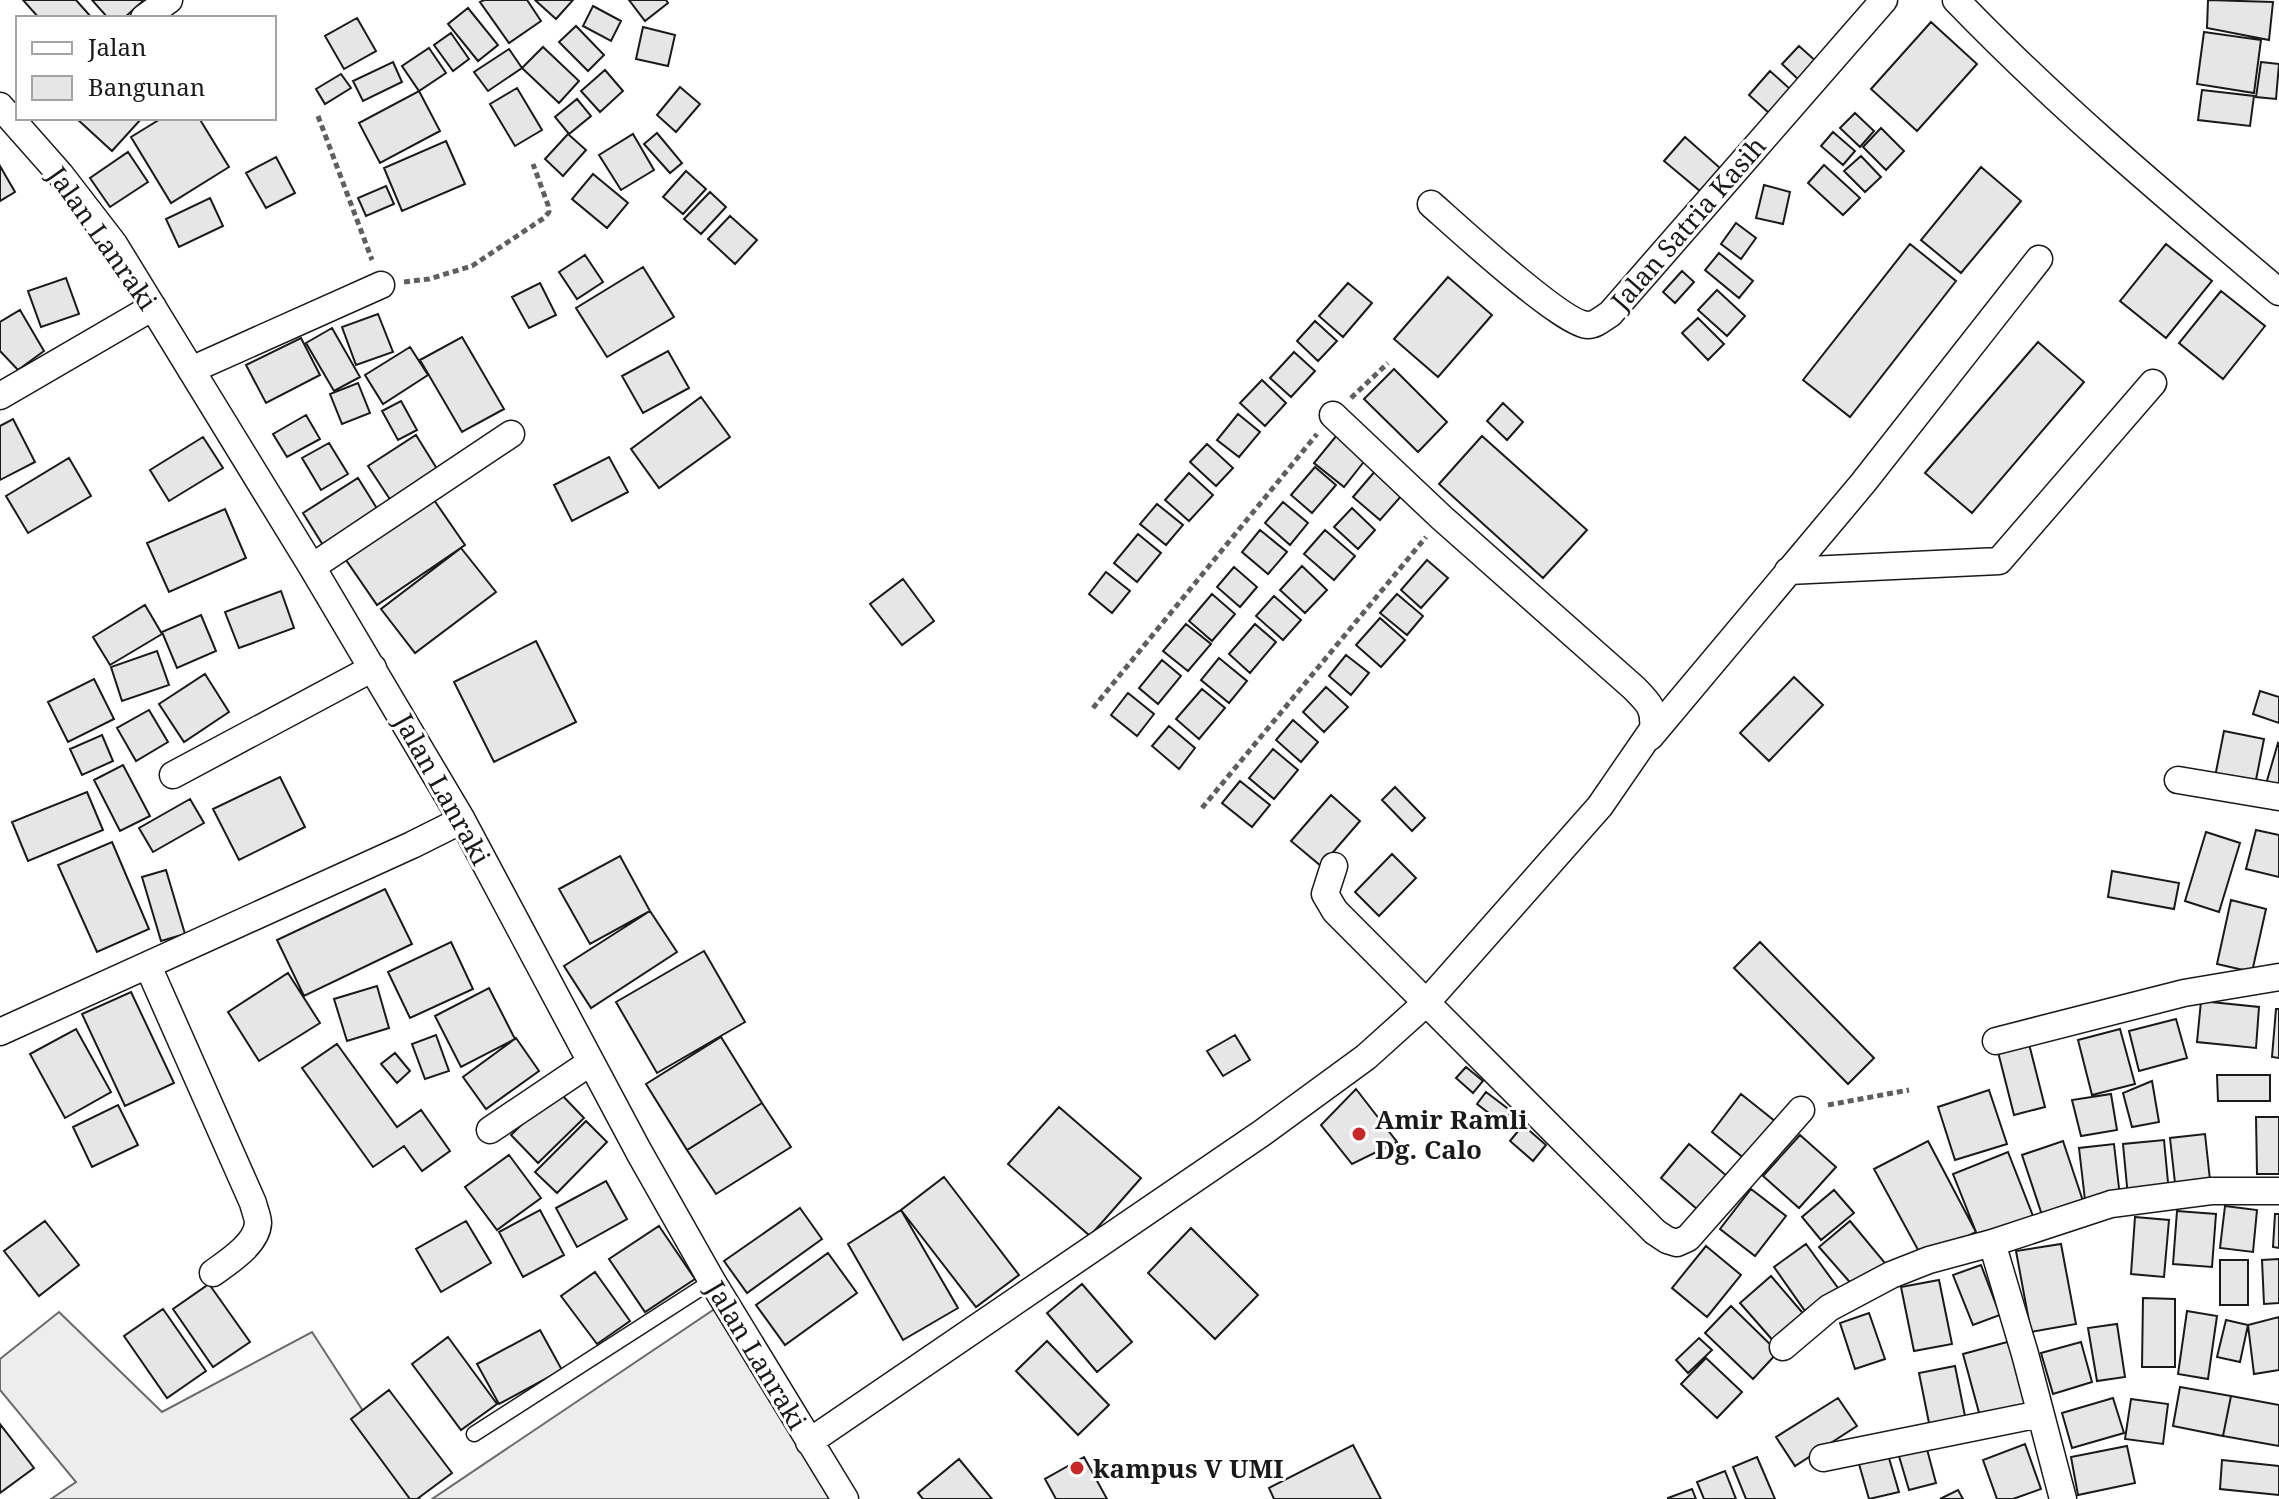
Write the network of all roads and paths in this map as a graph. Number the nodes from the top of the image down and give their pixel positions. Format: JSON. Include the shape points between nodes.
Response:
{"nodes":[{"id":1,"x":169,"y":0,"type":"edge"},
{"id":2,"x":1884,"y":0,"type":"edge"},
{"id":3,"x":1956,"y":0,"type":"edge"},
{"id":4,"x":147,"y":16,"type":"edge"},
{"id":5,"x":318,"y":116,"type":"dead end"},
{"id":6,"x":16,"y":120,"type":"edge"},
{"id":7,"x":533,"y":164,"type":"dead end"},
{"id":8,"x":1431,"y":204,"type":"dead end"},
{"id":9,"x":2039,"y":259,"type":"dead end"},
{"id":10,"x":381,"y":285,"type":"junction"},
{"id":11,"x":2279,"y":292,"type":"edge"},
{"id":12,"x":153,"y":307,"type":"junction"},
{"id":13,"x":1388,"y":363,"type":"dead end"},
{"id":14,"x":191,"y":370,"type":"junction"},
{"id":15,"x":2153,"y":383,"type":"dead end"},
{"id":16,"x":0,"y":396,"type":"edge"},
{"id":17,"x":1333,"y":415,"type":"junction"},
{"id":18,"x":511,"y":434,"type":"dead end"},
{"id":19,"x":1442,"y":518,"type":"junction"},
{"id":20,"x":312,"y":567,"type":"junction"},
{"id":21,"x":1788,"y":571,"type":"junction"},
{"id":22,"x":373,"y":668,"type":"junction"},
{"id":23,"x":1093,"y":708,"type":"dead end"},
{"id":24,"x":1645,"y":743,"type":"junction"},
{"id":25,"x":173,"y":775,"type":"dead end"},
{"id":26,"x":2178,"y":780,"type":"dead end"},
{"id":27,"x":2279,"y":797,"type":"edge"},
{"id":28,"x":1202,"y":808,"type":"dead end"},
{"id":29,"x":462,"y":820,"type":"junction"},
{"id":30,"x":1334,"y":866,"type":"dead end"},
{"id":31,"x":148,"y":966,"type":"junction"},
{"id":32,"x":2279,"y":977,"type":"edge"},
{"id":33,"x":1426,"y":1003,"type":"junction"},
{"id":34,"x":0,"y":1032,"type":"edge"},
{"id":35,"x":1996,"y":1041,"type":"dead end"},
{"id":36,"x":591,"y":1062,"type":"junction"},
{"id":37,"x":1909,"y":1090,"type":"dead end"},
{"id":38,"x":1850,"y":1101,"type":"dead end"},
{"id":39,"x":1801,"y":1110,"type":"dead end"},
{"id":40,"x":490,"y":1130,"type":"dead end"},
{"id":41,"x":2279,"y":1191,"type":"edge"},
{"id":42,"x":1992,"y":1243,"type":"junction"},
{"id":43,"x":213,"y":1273,"type":"dead end"},
{"id":44,"x":712,"y":1281,"type":"junction"},
{"id":45,"x":1783,"y":1347,"type":"dead end"},
{"id":46,"x":2040,"y":1414,"type":"junction"},
{"id":47,"x":474,"y":1434,"type":"dead end"},
{"id":48,"x":809,"y":1442,"type":"junction"},
{"id":49,"x":1823,"y":1458,"type":"dead end"},
{"id":50,"x":845,"y":1499,"type":"edge"},
{"id":51,"x":2063,"y":1499,"type":"edge"}],
"edges":[{"from":1,"to":4,"type":"street"},
{"from":2,"to":8,"type":"street","name":"Jalan Satria Kasih","via":[[1599,322],[1589,325],[1562,315]]},
{"from":3,"to":11,"type":"street","via":[[2100,140]]},
{"from":5,"to":10,"type":"path"},
{"from":6,"to":12,"type":"street","name":"Jalan Lanraki","via":[[114,244]]},
{"from":7,"to":10,"type":"path","via":[[548,205],[544,218],[472,266]]},
{"from":9,"to":21,"type":"street"},
{"from":10,"to":14,"type":"street"},
{"from":12,"to":14,"type":"street","name":"Jalan Lanraki"},
{"from":12,"to":16,"type":"street"},
{"from":13,"to":17,"type":"path"},
{"from":14,"to":20,"type":"street","name":"Jalan Lanraki"},
{"from":15,"to":21,"type":"street","via":[[1999,561]]},
{"from":17,"to":19,"type":"street"},
{"from":17,"to":23,"type":"path"},
{"from":18,"to":20,"type":"street"},
{"from":19,"to":24,"type":"street","via":[[1648,702],[1653,729]]},
{"from":19,"to":28,"type":"path"},
{"from":20,"to":22,"type":"street","name":"Jalan Lanraki"},
{"from":21,"to":24,"type":"street"},
{"from":22,"to":25,"type":"street"},
{"from":22,"to":29,"type":"street","name":"Jalan Lanraki"},
{"from":24,"to":33,"type":"street","via":[[1600,806]]},
{"from":26,"to":27,"type":"street"},
{"from":29,"to":31,"type":"street"},
{"from":29,"to":36,"type":"street","name":"Jalan Lanraki"},
{"from":30,"to":33,"type":"street","via":[[1325,887],[1327,900]]},
{"from":31,"to":34,"type":"street"},
{"from":31,"to":43,"type":"street","via":[[258,1223],[252,1238]]},
{"from":32,"to":35,"type":"street","via":[[2184,993]]},
{"from":33,"to":39,"type":"street","via":[[1655,1232],[1677,1243],[1693,1232]]},
{"from":33,"to":48,"type":"street","via":[[1366,1057],[1262,1133]]},
{"from":36,"to":40,"type":"street"},
{"from":36,"to":44,"type":"street","name":"Jalan Lanraki"},
{"from":37,"to":38,"type":"path"},
{"from":41,"to":42,"type":"street","via":[[2211,1191],[2111,1204]]},
{"from":42,"to":45,"type":"street","via":[[1929,1260],[1872,1285],[1829,1308]]},
{"from":42,"to":46,"type":"street"},
{"from":44,"to":47,"type":"lane"},
{"from":44,"to":48,"type":"street","name":"Jalan Lanraki"},
{"from":46,"to":49,"type":"street"},
{"from":46,"to":51,"type":"street"},
{"from":48,"to":50,"type":"street","name":"Jalan Lanraki"}]}
